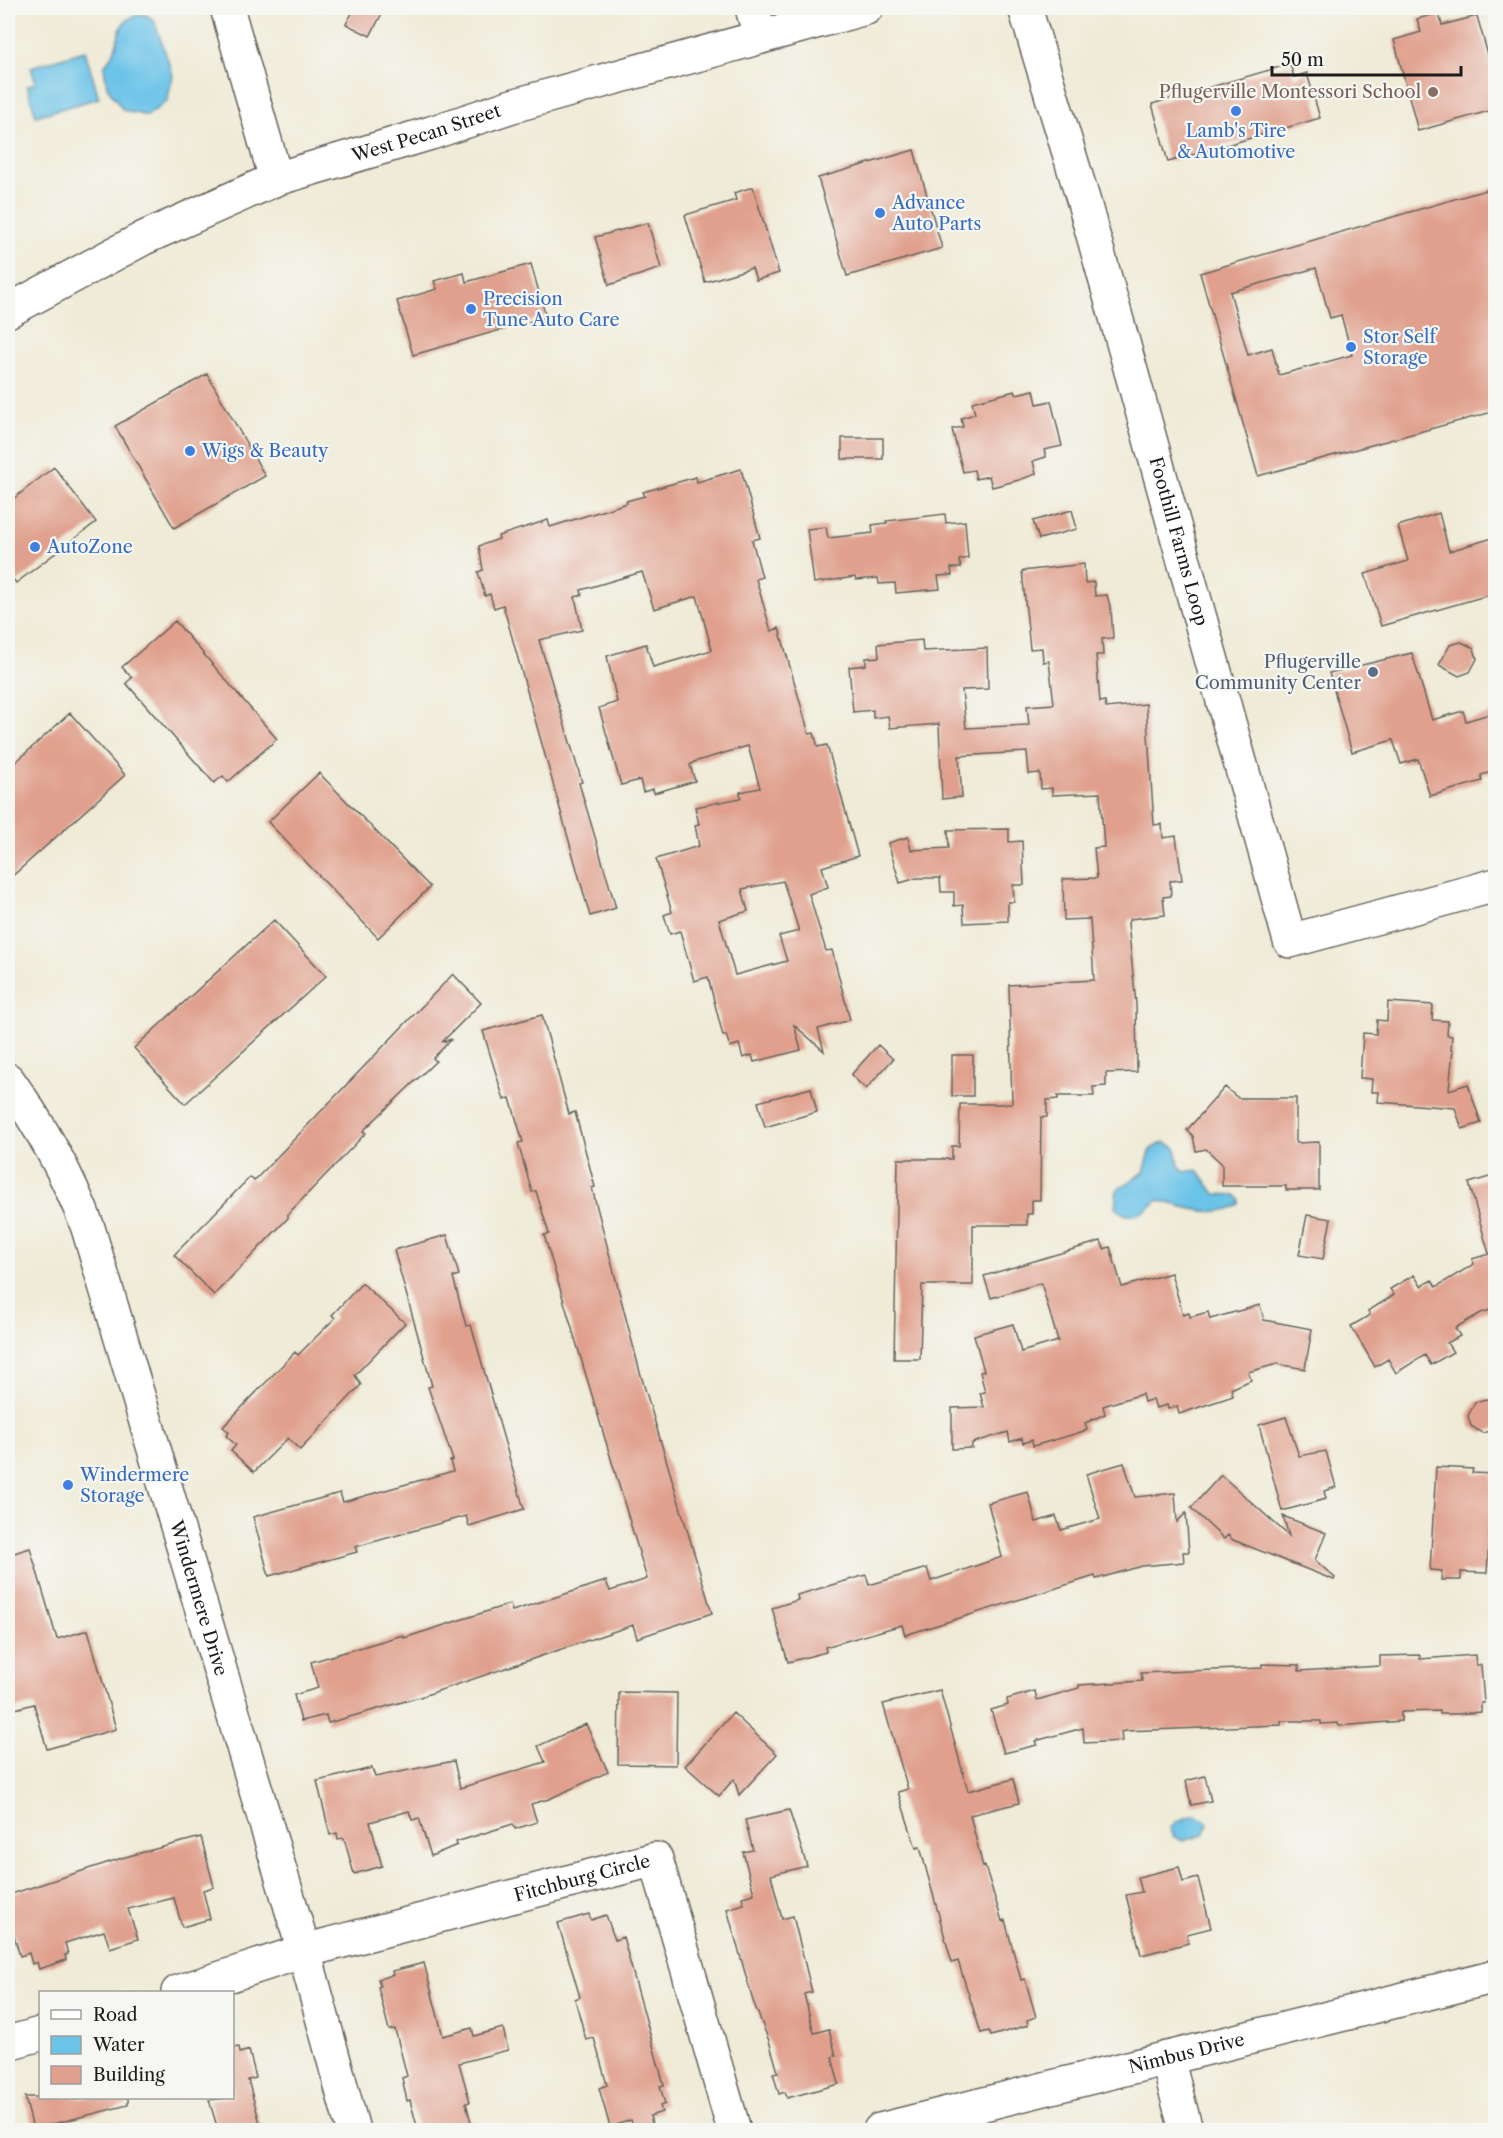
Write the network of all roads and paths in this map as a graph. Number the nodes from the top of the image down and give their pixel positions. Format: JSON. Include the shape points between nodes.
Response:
{"nodes":[{"id":1,"x":227,"y":8,"type":"edge"},
{"id":2,"x":866,"y":8,"type":"edge"},
{"id":3,"x":1026,"y":8,"type":"edge"},
{"id":4,"x":756,"y":22,"type":"edge"},
{"id":5,"x":276,"y":179,"type":"junction"},
{"id":6,"x":8,"y":311,"type":"edge"},
{"id":7,"x":1496,"y":885,"type":"edge"},
{"id":8,"x":8,"y":1080,"type":"edge"},
{"id":9,"x":304,"y":1951,"type":"junction"},
{"id":10,"x":1496,"y":1976,"type":"edge"},
{"id":11,"x":181,"y":1991,"type":"edge"},
{"id":12,"x":39,"y":2034,"type":"edge"},
{"id":13,"x":8,"y":2043,"type":"edge"},
{"id":14,"x":1167,"y":2058,"type":"junction"},
{"id":15,"x":353,"y":2130,"type":"edge"},
{"id":16,"x":734,"y":2130,"type":"edge"},
{"id":17,"x":879,"y":2130,"type":"edge"},
{"id":18,"x":1186,"y":2130,"type":"edge"}],
"edges":[{"from":1,"to":5,"type":"street"},
{"from":2,"to":4,"type":"street","name":"West Pecan Street"},
{"from":3,"to":7,"type":"street","name":"Foothill Farms Loop","via":[[1290,941]]},
{"from":4,"to":5,"type":"street","name":"West Pecan Street","via":[[431,133]]},
{"from":5,"to":6,"type":"street","name":"West Pecan Street","via":[[144,238]]},
{"from":8,"to":9,"type":"street","name":"Windermere Drive","via":[[49,1143],[88,1228]]},
{"from":9,"to":11,"type":"street"},
{"from":9,"to":15,"type":"street","name":"Windermere Drive"},
{"from":9,"to":16,"type":"street","name":"Fitchburg Circle","via":[[656,1859]]},
{"from":10,"to":14,"type":"street","name":"Nimbus Drive"},
{"from":12,"to":13,"type":"street"},
{"from":14,"to":17,"type":"street","name":"Nimbus Drive"},
{"from":14,"to":18,"type":"street"}]}
